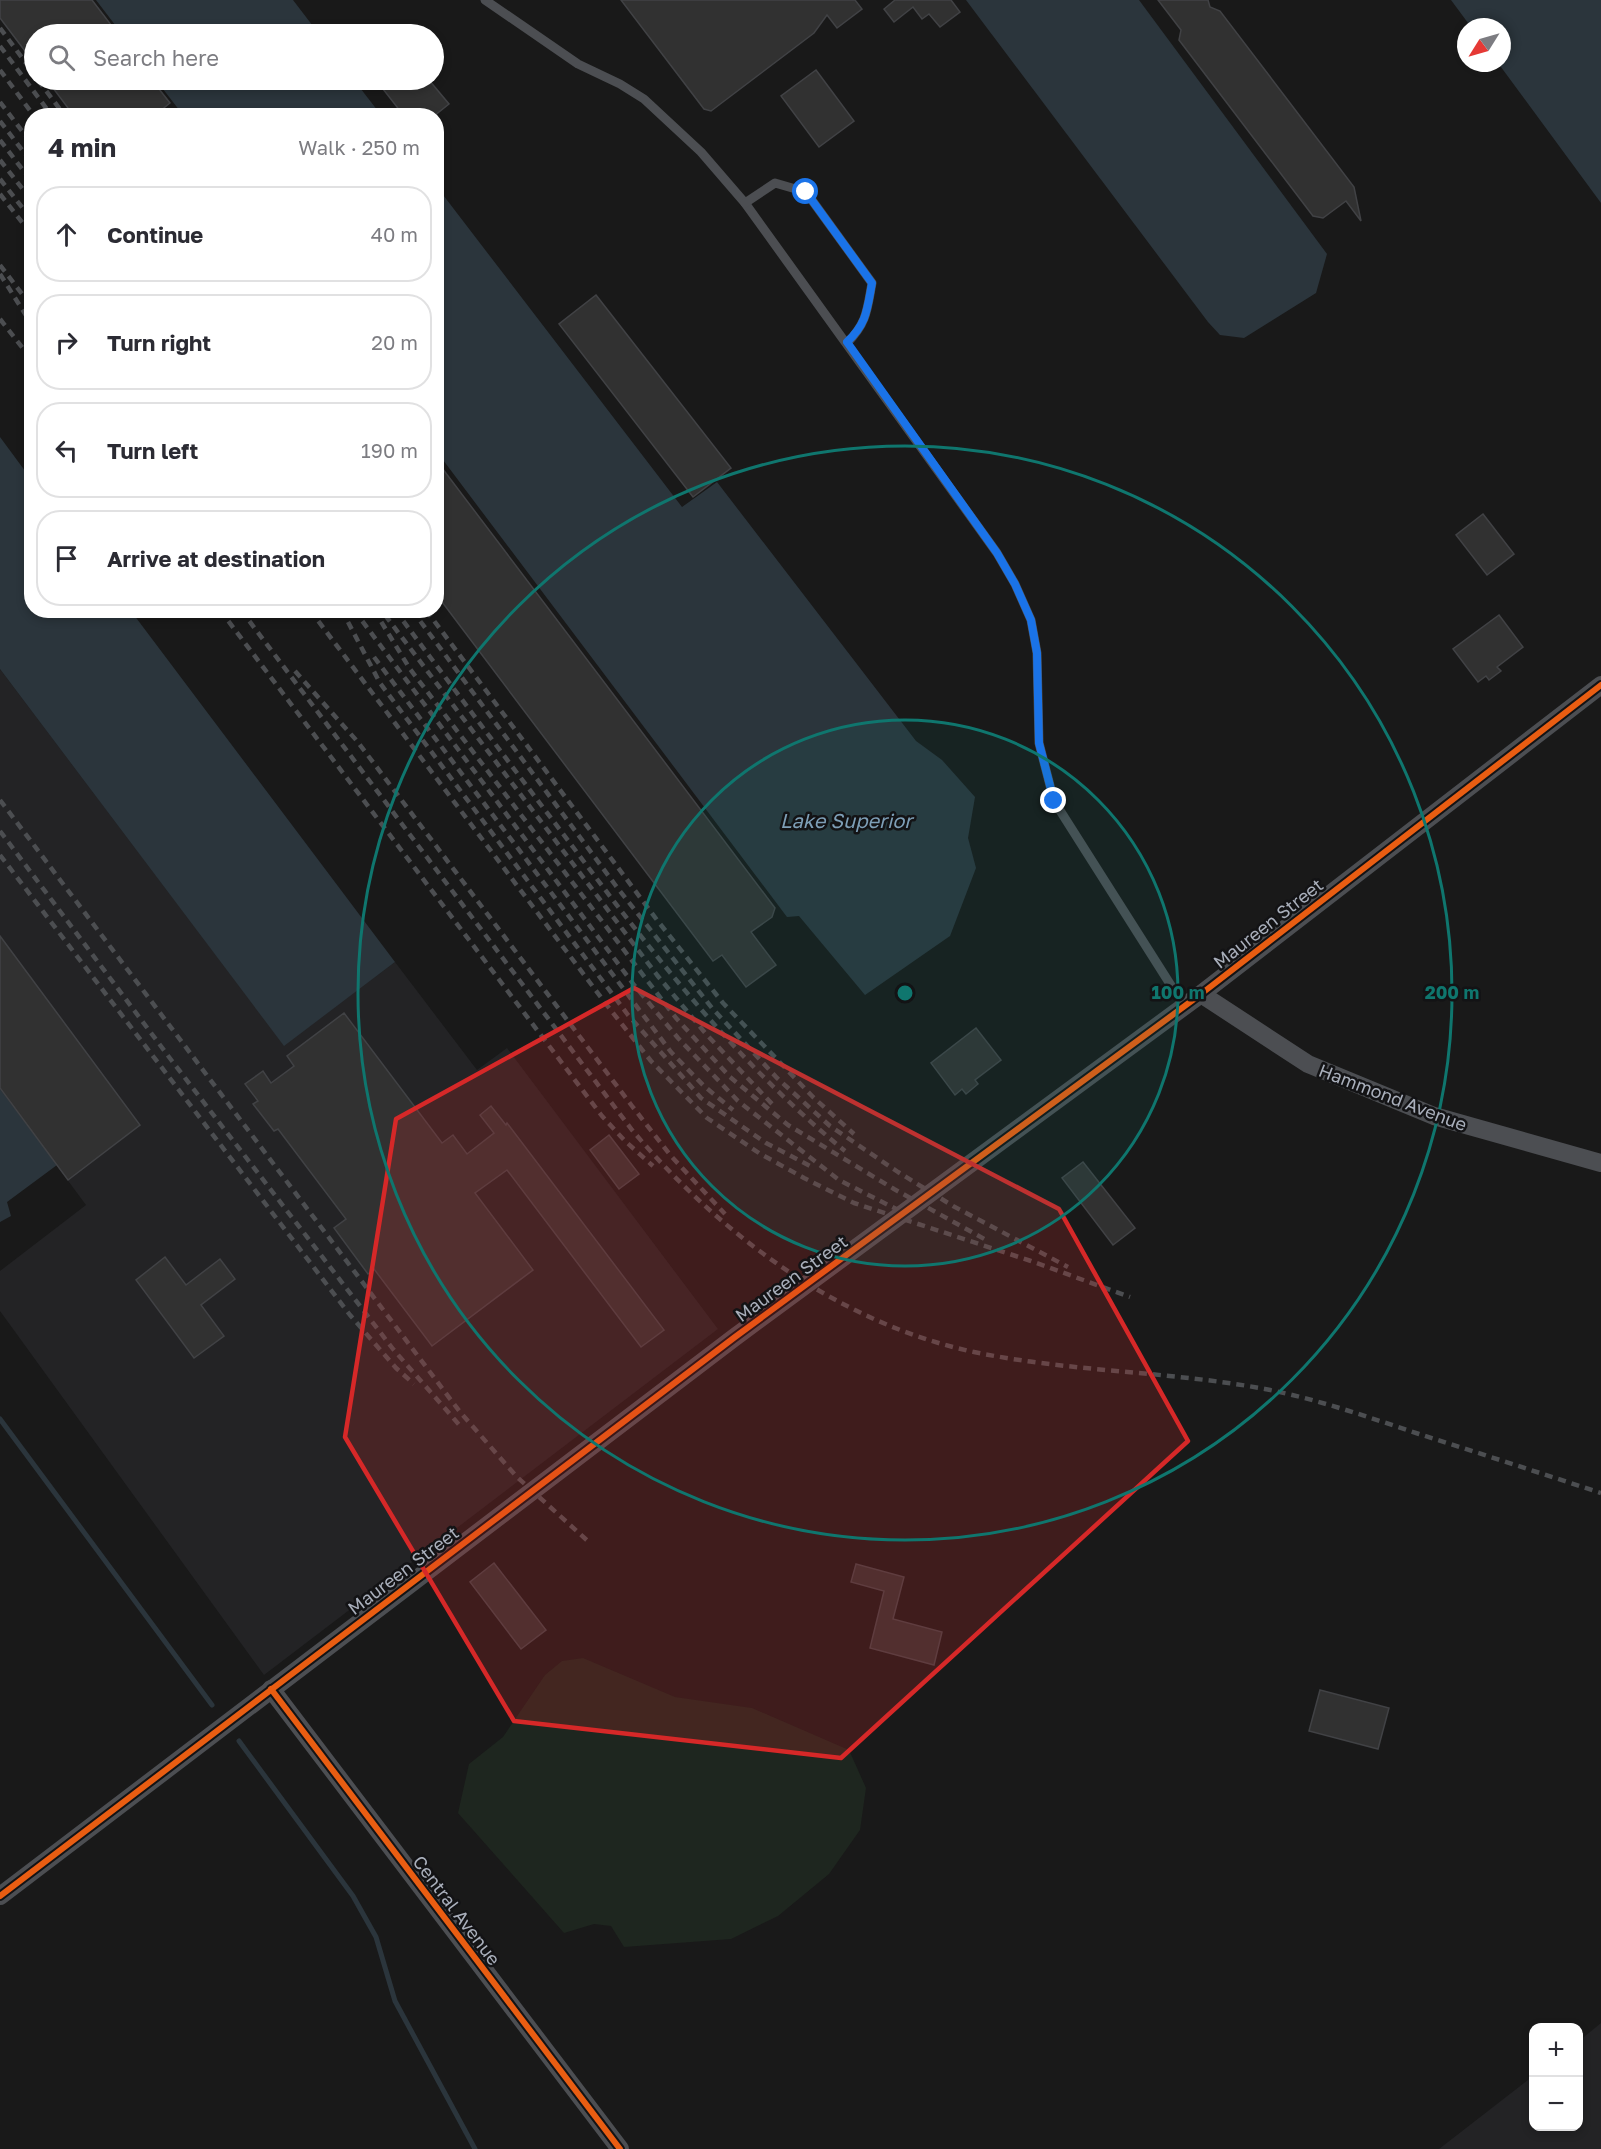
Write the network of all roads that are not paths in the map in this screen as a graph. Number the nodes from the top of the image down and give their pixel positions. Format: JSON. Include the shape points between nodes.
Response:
{"nodes":[{"id":1,"x":485,"y":0,"type":"edge"},
{"id":2,"x":746,"y":203,"type":"junction"},
{"id":3,"x":847,"y":342,"type":"junction"},
{"id":4,"x":1601,"y":685,"type":"edge"},
{"id":5,"x":1201,"y":994,"type":"junction"},
{"id":6,"x":1184,"y":1006,"type":"junction"},
{"id":7,"x":1601,"y":1163,"type":"edge"},
{"id":8,"x":271,"y":1689,"type":"junction"},
{"id":9,"x":0,"y":1896,"type":"edge"},
{"id":10,"x":620,"y":2149,"type":"edge"}],
"edges":[{"from":1,"to":2,"type":"lane","via":[[578,64],[644,99]]},
{"from":2,"to":3,"type":"lane"},
{"from":2,"to":3,"type":"lane","via":[[775,183],[806,192],[872,283],[860,330]]},
{"from":3,"to":6,"type":"lane","via":[[1015,584],[1031,620],[1037,653],[1039,743],[1054,801]]},
{"from":4,"to":5,"type":"street","name":"Maureen Street"},
{"from":5,"to":6,"type":"street","name":"Maureen Street"},
{"from":5,"to":7,"type":"street","name":"Hammond Avenue","via":[[1308,1064],[1434,1116]]},
{"from":6,"to":8,"type":"street","name":"Maureen Street","via":[[735,1337]]},
{"from":8,"to":9,"type":"street","name":"Maureen Street"},
{"from":8,"to":10,"type":"street","name":"Central Avenue"}]}
